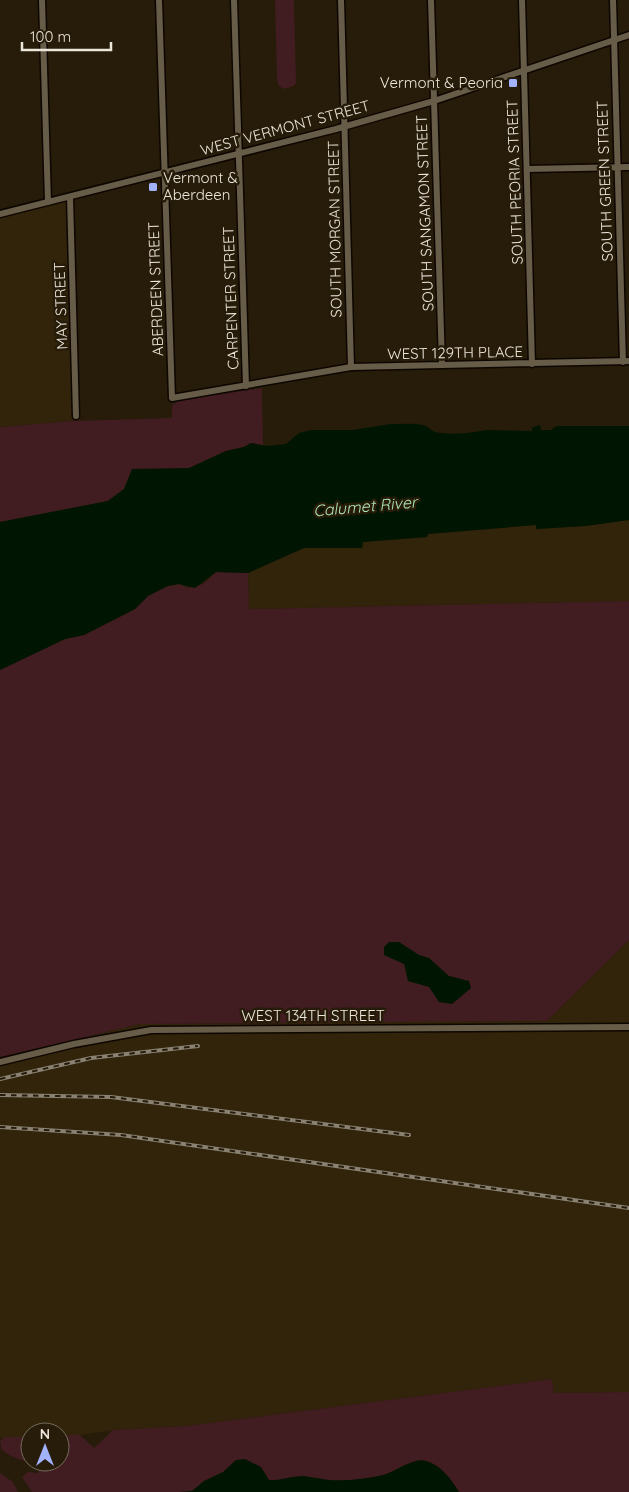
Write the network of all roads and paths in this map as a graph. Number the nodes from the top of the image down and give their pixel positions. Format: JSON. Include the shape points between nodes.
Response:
{"nodes":[{"id":1,"x":42,"y":0,"type":"edge"},
{"id":2,"x":159,"y":0,"type":"edge"},
{"id":3,"x":234,"y":0,"type":"edge"},
{"id":4,"x":341,"y":0,"type":"edge"},
{"id":5,"x":431,"y":0,"type":"edge"},
{"id":6,"x":522,"y":0,"type":"edge"},
{"id":7,"x":612,"y":0,"type":"edge"},
{"id":8,"x":629,"y":35,"type":"edge"},
{"id":9,"x":614,"y":40,"type":"junction"},
{"id":10,"x":524,"y":71,"type":"junction"},
{"id":11,"x":434,"y":101,"type":"junction"},
{"id":12,"x":345,"y":126,"type":"junction"},
{"id":13,"x":239,"y":154,"type":"junction"},
{"id":14,"x":617,"y":167,"type":"junction"},
{"id":15,"x":629,"y":167,"type":"edge"},
{"id":16,"x":527,"y":169,"type":"junction"},
{"id":17,"x":165,"y":172,"type":"junction"},
{"id":18,"x":70,"y":197,"type":"junction"},
{"id":19,"x":48,"y":202,"type":"junction"},
{"id":20,"x":0,"y":214,"type":"edge"},
{"id":21,"x":626,"y":361,"type":"edge"},
{"id":22,"x":532,"y":364,"type":"junction"},
{"id":23,"x":442,"y":365,"type":"junction"},
{"id":24,"x":351,"y":367,"type":"junction"},
{"id":25,"x":246,"y":386,"type":"junction"},
{"id":26,"x":172,"y":398,"type":"joint"},
{"id":27,"x":76,"y":416,"type":"dead end"},
{"id":28,"x":629,"y":1027,"type":"edge"},
{"id":29,"x":0,"y":1062,"type":"edge"}],
"edges":[{"from":1,"to":19,"type":"street"},
{"from":2,"to":17,"type":"street","name":"ABERDEEN STREET"},
{"from":3,"to":13,"type":"street","name":"CARPENTER STREET"},
{"from":4,"to":12,"type":"street","name":"SOUTH MORGAN STREET"},
{"from":5,"to":11,"type":"street","name":"SOUTH SANGAMON STREET"},
{"from":6,"to":10,"type":"street","name":"SOUTH PEORIA STREET"},
{"from":7,"to":9,"type":"street","name":"SOUTH GREEN STREET"},
{"from":8,"to":9,"type":"street","name":"WEST VERMONT STREET"},
{"from":9,"to":10,"type":"street","name":"WEST VERMONT STREET"},
{"from":9,"to":14,"type":"street","name":"SOUTH GREEN STREET"},
{"from":10,"to":11,"type":"street","name":"WEST VERMONT STREET"},
{"from":10,"to":16,"type":"street","name":"SOUTH PEORIA STREET"},
{"from":11,"to":12,"type":"street","name":"WEST VERMONT STREET"},
{"from":11,"to":23,"type":"street","name":"SOUTH SANGAMON STREET"},
{"from":12,"to":13,"type":"street","name":"WEST VERMONT STREET"},
{"from":12,"to":24,"type":"street","name":"SOUTH MORGAN STREET"},
{"from":13,"to":17,"type":"street","name":"WEST VERMONT STREET"},
{"from":13,"to":25,"type":"street","name":"CARPENTER STREET"},
{"from":14,"to":15,"type":"street"},
{"from":14,"to":16,"type":"street"},
{"from":14,"to":21,"type":"street","name":"SOUTH GREEN STREET"},
{"from":16,"to":22,"type":"street","name":"SOUTH PEORIA STREET"},
{"from":17,"to":18,"type":"street","name":"WEST VERMONT STREET"},
{"from":17,"to":26,"type":"street","name":"ABERDEEN STREET"},
{"from":18,"to":19,"type":"street","name":"WEST VERMONT STREET"},
{"from":18,"to":27,"type":"street","name":"MAY STREET"},
{"from":19,"to":20,"type":"street","name":"WEST VERMONT STREET"},
{"from":21,"to":22,"type":"street","name":"WEST 129TH PLACE"},
{"from":22,"to":23,"type":"street","name":"WEST 129TH PLACE"},
{"from":23,"to":24,"type":"street","name":"WEST 129TH PLACE"},
{"from":24,"to":25,"type":"street","name":"WEST 129TH PLACE"},
{"from":25,"to":26,"type":"street","name":"WEST 129TH PLACE"},
{"from":28,"to":29,"type":"street","name":"WEST 134TH STREET","via":[[151,1030]]}]}
